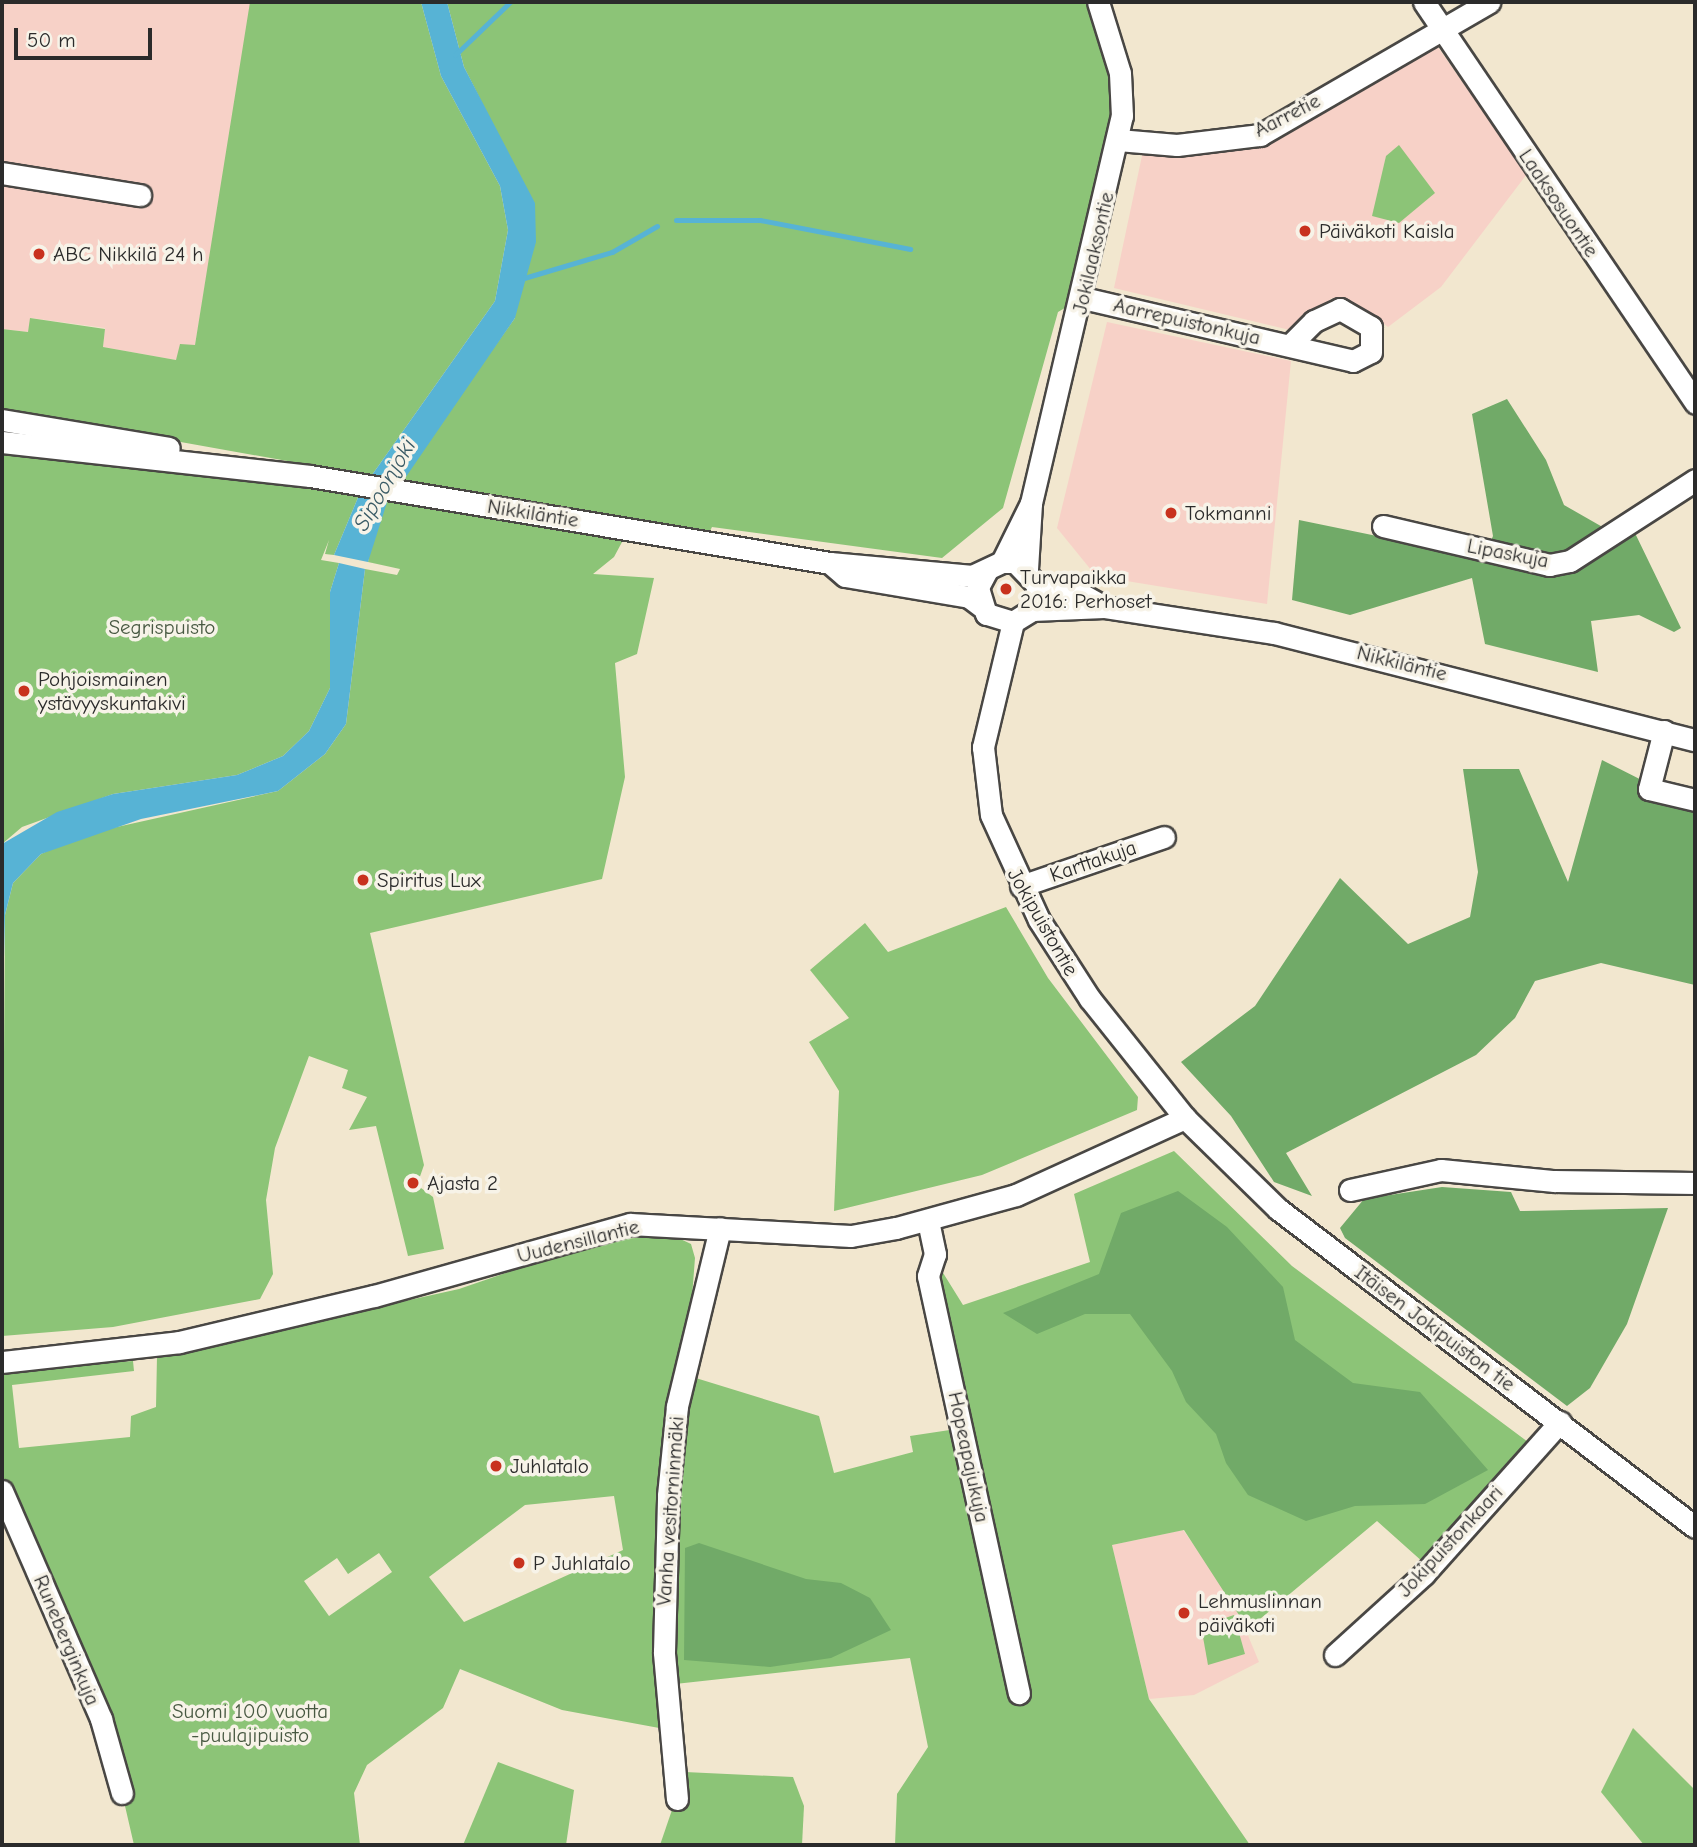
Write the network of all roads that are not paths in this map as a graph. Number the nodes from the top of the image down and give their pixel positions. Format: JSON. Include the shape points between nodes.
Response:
{"nodes":[{"id":1,"x":1098,"y":2,"type":"edge"},
{"id":2,"x":1424,"y":2,"type":"edge"},
{"id":3,"x":1489,"y":2,"type":"edge"},
{"id":4,"x":1439,"y":28,"type":"junction"},
{"id":5,"x":1118,"y":140,"type":"junction"},
{"id":6,"x":2,"y":173,"type":"edge"},
{"id":7,"x":140,"y":195,"type":"dead end"},
{"id":8,"x":1083,"y":298,"type":"junction"},
{"id":9,"x":1291,"y":344,"type":"dead end"},
{"id":10,"x":1695,"y":403,"type":"edge"},
{"id":11,"x":2,"y":420,"type":"edge"},
{"id":12,"x":2,"y":442,"type":"edge"},
{"id":13,"x":235,"y":465,"type":"junction"},
{"id":14,"x":1695,"y":480,"type":"edge"},
{"id":15,"x":1031,"y":503,"type":"junction"},
{"id":16,"x":1383,"y":526,"type":"dead end"},
{"id":17,"x":830,"y":563,"type":"junction"},
{"id":18,"x":994,"y":566,"type":"junction"},
{"id":19,"x":1032,"y":578,"type":"junction"},
{"id":20,"x":1104,"y":607,"type":"junction"},
{"id":21,"x":983,"y":610,"type":"junction"},
{"id":22,"x":1032,"y":610,"type":"junction"},
{"id":23,"x":1013,"y":622,"type":"junction"},
{"id":24,"x":992,"y":693,"type":"junction"},
{"id":25,"x":1664,"y":731,"type":"junction"},
{"id":26,"x":1695,"y":740,"type":"edge"},
{"id":27,"x":1695,"y":800,"type":"edge"},
{"id":28,"x":1164,"y":837,"type":"dead end"},
{"id":29,"x":1021,"y":886,"type":"junction"},
{"id":30,"x":1185,"y":1118,"type":"junction"},
{"id":31,"x":1691,"y":1184,"type":"edge"},
{"id":32,"x":1350,"y":1190,"type":"dead end"},
{"id":33,"x":928,"y":1221,"type":"junction"},
{"id":34,"x":720,"y":1228,"type":"junction"},
{"id":35,"x":2,"y":1362,"type":"edge"},
{"id":36,"x":1559,"y":1422,"type":"junction"},
{"id":37,"x":2,"y":1491,"type":"edge"},
{"id":38,"x":1695,"y":1527,"type":"edge"},
{"id":39,"x":1335,"y":1655,"type":"dead end"},
{"id":40,"x":1019,"y":1693,"type":"dead end"},
{"id":41,"x":122,"y":1793,"type":"dead end"},
{"id":42,"x":677,"y":1799,"type":"dead end"}],
"edges":[{"from":1,"to":5,"type":"street","name":"Jokilaaksontie","via":[[1119,73]]},
{"from":2,"to":4,"type":"street","name":"Laaksosuontie"},
{"from":3,"to":4,"type":"street","name":"Aarretie"},
{"from":4,"to":5,"type":"street","name":"Aarretie","via":[[1260,135],[1177,145]]},
{"from":4,"to":10,"type":"street","name":"Laaksosuontie"},
{"from":5,"to":8,"type":"street","name":"Jokilaaksontie"},
{"from":6,"to":7,"type":"street"},
{"from":8,"to":9,"type":"street","name":"Aarrepuistonkuja"},
{"from":8,"to":15,"type":"street","name":"Jokilaaksontie"},
{"from":11,"to":13,"type":"street","name":"Nikkiläntie","via":[[95,431]]},
{"from":12,"to":13,"type":"street","name":"Nikkiläntie"},
{"from":13,"to":17,"type":"street","name":"Nikkiläntie"},
{"from":14,"to":16,"type":"street","name":"Lipaskuja","via":[[1570,562],[1549,565]]},
{"from":15,"to":18,"type":"street","name":"Jokilaaksontie"},
{"from":15,"to":19,"type":"street","name":"Jokilaaksontie"},
{"from":17,"to":18,"type":"street","name":"Nikkiläntie","via":[[972,576]]},
{"from":17,"to":21,"type":"street","name":"Nikkiläntie","via":[[845,576],[969,597]]},
{"from":18,"to":19,"type":"street"},
{"from":18,"to":21,"type":"street","via":[[978,587]]},
{"from":19,"to":20,"type":"street","name":"Nikkiläntie"},
{"from":19,"to":22,"type":"street"},
{"from":20,"to":22,"type":"street","name":"Nikkiläntie"},
{"from":20,"to":25,"type":"street","name":"Nikkiläntie","via":[[1274,633]]},
{"from":21,"to":23,"type":"street"},
{"from":21,"to":24,"type":"street","name":"Jokipuistontie"},
{"from":22,"to":23,"type":"street"},
{"from":23,"to":24,"type":"street","name":"Jokipuistontie"},
{"from":24,"to":29,"type":"street","name":"Jokipuistontie","via":[[983,775],[1004,854]]},
{"from":25,"to":26,"type":"street","name":"Nikkiläntie"},
{"from":25,"to":27,"type":"street","via":[[1649,789]]},
{"from":28,"to":29,"type":"street","name":"Karttakuja"},
{"from":29,"to":30,"type":"street","name":"Jokipuistontie","via":[[1090,999]]},
{"from":30,"to":33,"type":"street","name":"Uudensillantie","via":[[1082,1170]]},
{"from":30,"to":36,"type":"street","name":"Itäisen Jokipuiston tie","via":[[1306,1232]]},
{"from":31,"to":32,"type":"street","via":[[1441,1170]]},
{"from":33,"to":34,"type":"street","name":"Uudensillantie","via":[[850,1236]]},
{"from":33,"to":40,"type":"street","name":"Hopeapajukuja","via":[[934,1254],[928,1276]]},
{"from":34,"to":35,"type":"street","name":"Uudensillantie","via":[[651,1223],[608,1228],[388,1293],[179,1342]]},
{"from":34,"to":42,"type":"street","name":"Vanha vesitorninmäki","via":[[677,1406],[667,1516],[664,1652]]},
{"from":36,"to":38,"type":"street","name":"Itäisen Jokipuiston tie"},
{"from":36,"to":39,"type":"street","name":"Jokipuistonkaari","via":[[1424,1574]]},
{"from":37,"to":41,"type":"street","name":"Runeberginkuja","via":[[101,1720]]}]}
